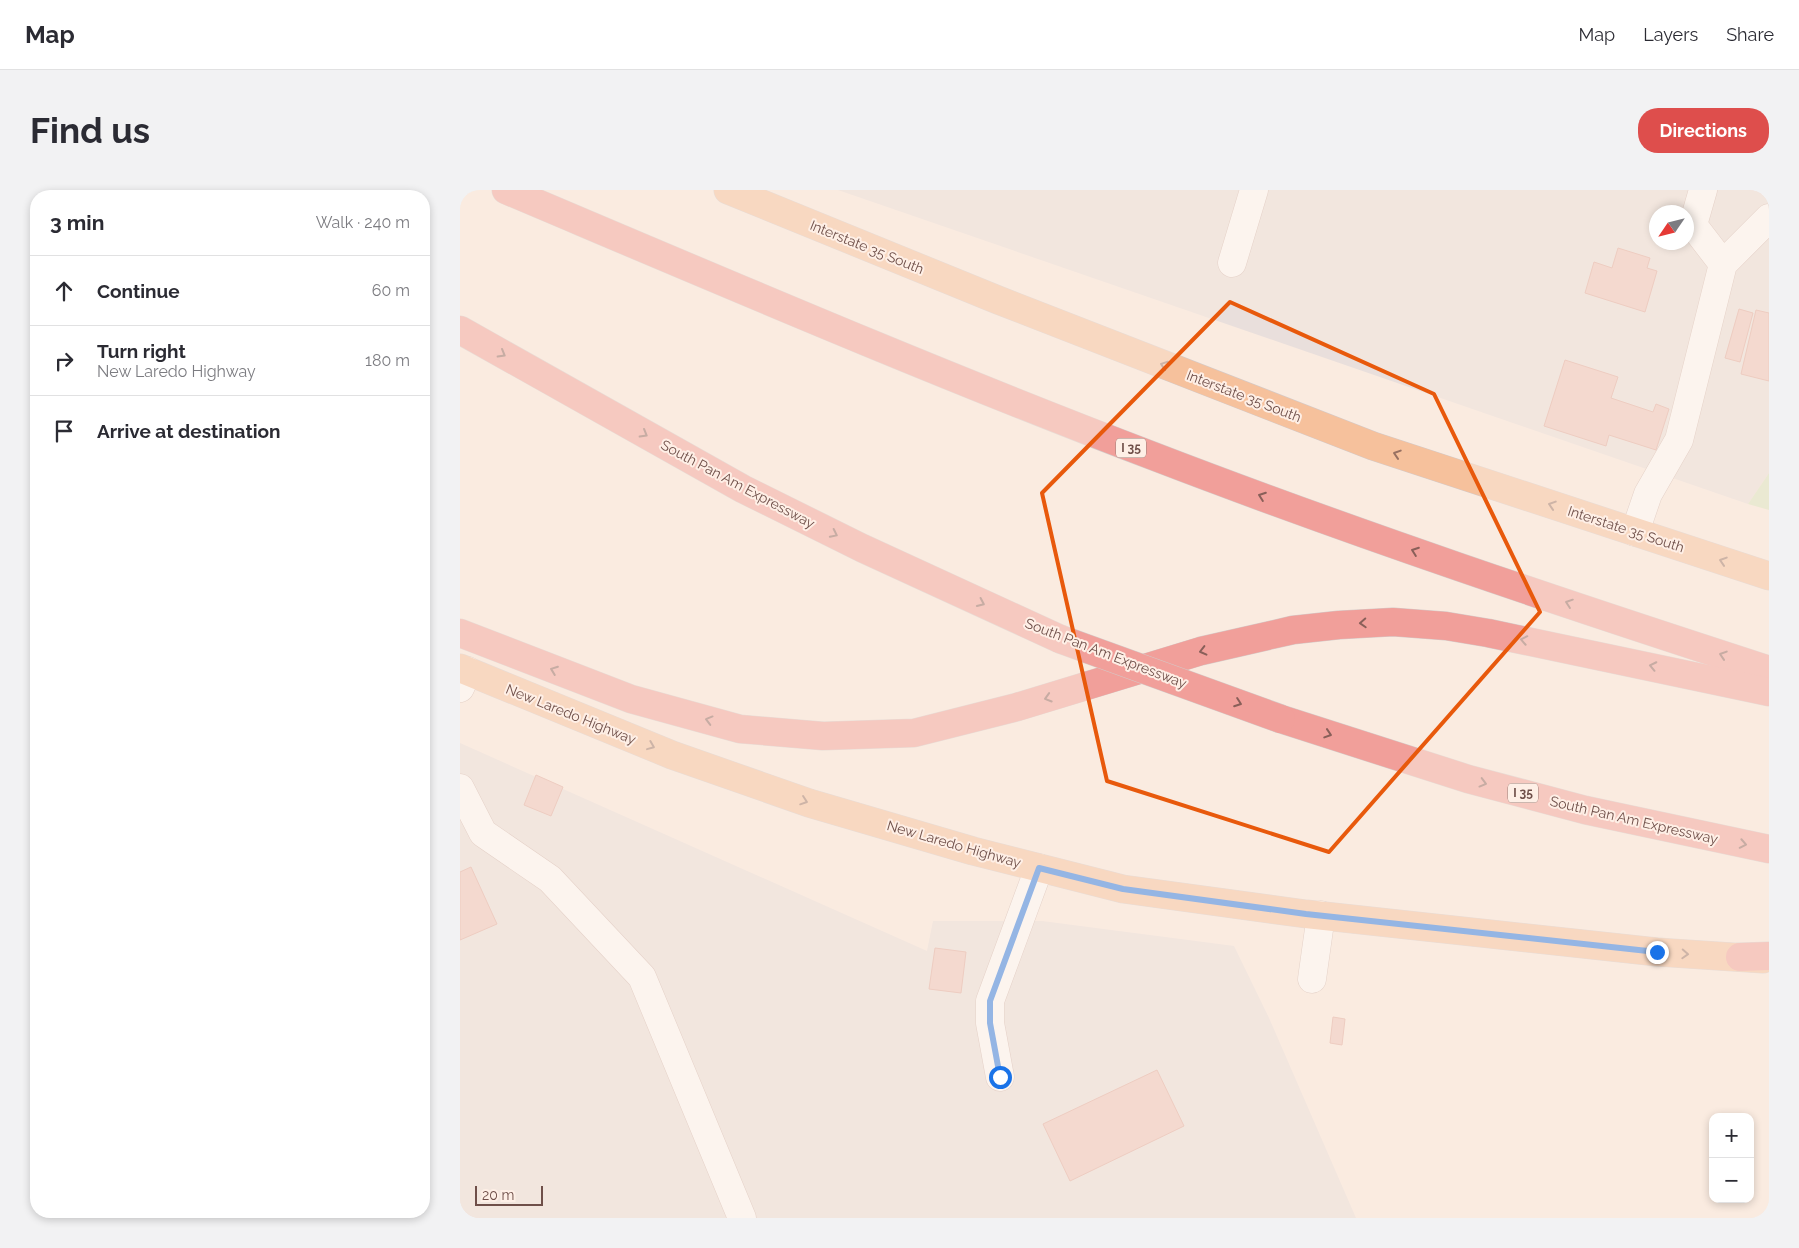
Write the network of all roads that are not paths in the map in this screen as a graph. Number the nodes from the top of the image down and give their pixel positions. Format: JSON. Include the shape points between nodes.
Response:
{"nodes":[{"id":1,"x":506,"y":190,"type":"edge"},
{"id":2,"x":728,"y":190,"type":"edge"},
{"id":3,"x":1254,"y":190,"type":"edge"},
{"id":4,"x":1703,"y":190,"type":"edge"},
{"id":5,"x":1769,"y":218,"type":"edge"},
{"id":6,"x":1232,"y":263,"type":"dead end"},
{"id":7,"x":1723,"y":264,"type":"junction"},
{"id":8,"x":460,"y":330,"type":"edge"},
{"id":9,"x":1635,"y":532,"type":"junction"},
{"id":10,"x":1769,"y":576,"type":"edge"},
{"id":11,"x":460,"y":633,"type":"edge"},
{"id":12,"x":1769,"y":670,"type":"edge"},
{"id":13,"x":463,"y":675,"type":"edge"},
{"id":14,"x":1769,"y":692,"type":"edge"},
{"id":15,"x":460,"y":788,"type":"edge"},
{"id":16,"x":1769,"y":849,"type":"edge"},
{"id":17,"x":1039,"y":868,"type":"junction"},
{"id":18,"x":1322,"y":915,"type":"junction"},
{"id":19,"x":1769,"y":956,"type":"edge"},
{"id":20,"x":1740,"y":957,"type":"junction"},
{"id":21,"x":1769,"y":960,"type":"edge"},
{"id":22,"x":1312,"y":979,"type":"dead end"},
{"id":23,"x":1000,"y":1077,"type":"dead end"},
{"id":24,"x":742,"y":1218,"type":"edge"}],
"edges":[{"from":12,"to":1,"type":"highway","number":"I 35","one_way":true,"via":[[1420,553],[1153,456],[934,369]]},
{"from":9,"to":2,"type":"main road","name":"Interstate 35 South","one_way":true,"via":[[1373,446],[998,300]]},
{"from":3,"to":6,"type":"lane"},
{"from":4,"to":7,"type":"lane","via":[[1693,225]]},
{"from":5,"to":7,"type":"lane"},
{"from":7,"to":9,"type":"lane","via":[[1679,440],[1648,494]]},
{"from":8,"to":16,"type":"highway","name":"South Pan Am Expressway","number":"I 35","one_way":true,"bridge":true,"via":[[742,489],[1060,639],[1281,719],[1468,779],[1585,810]]},
{"from":10,"to":9,"type":"main road","name":"Interstate 35 South","one_way":true},
{"from":14,"to":11,"type":"highway","one_way":true,"via":[[1471,630],[1384,622],[1293,630],[1201,651],[1017,708],[914,733],[823,736],[740,729],[631,699]]},
{"from":13,"to":17,"type":"main road","name":"New Laredo Highway","one_way":true,"via":[[672,755],[809,803]]},
{"from":15,"to":24,"type":"lane","via":[[483,833],[550,879],[642,977]]},
{"from":17,"to":18,"type":"main road","name":"New Laredo Highway","via":[[1123,889]]},
{"from":17,"to":23,"type":"lane","via":[[990,1001],[990,1023]]},
{"from":18,"to":20,"type":"main road","name":"New Laredo Highway","one_way":true,"via":[[1657,952]]},
{"from":18,"to":22,"type":"lane"},
{"from":19,"to":20,"type":"highway"},
{"from":20,"to":21,"type":"main road"}]}
